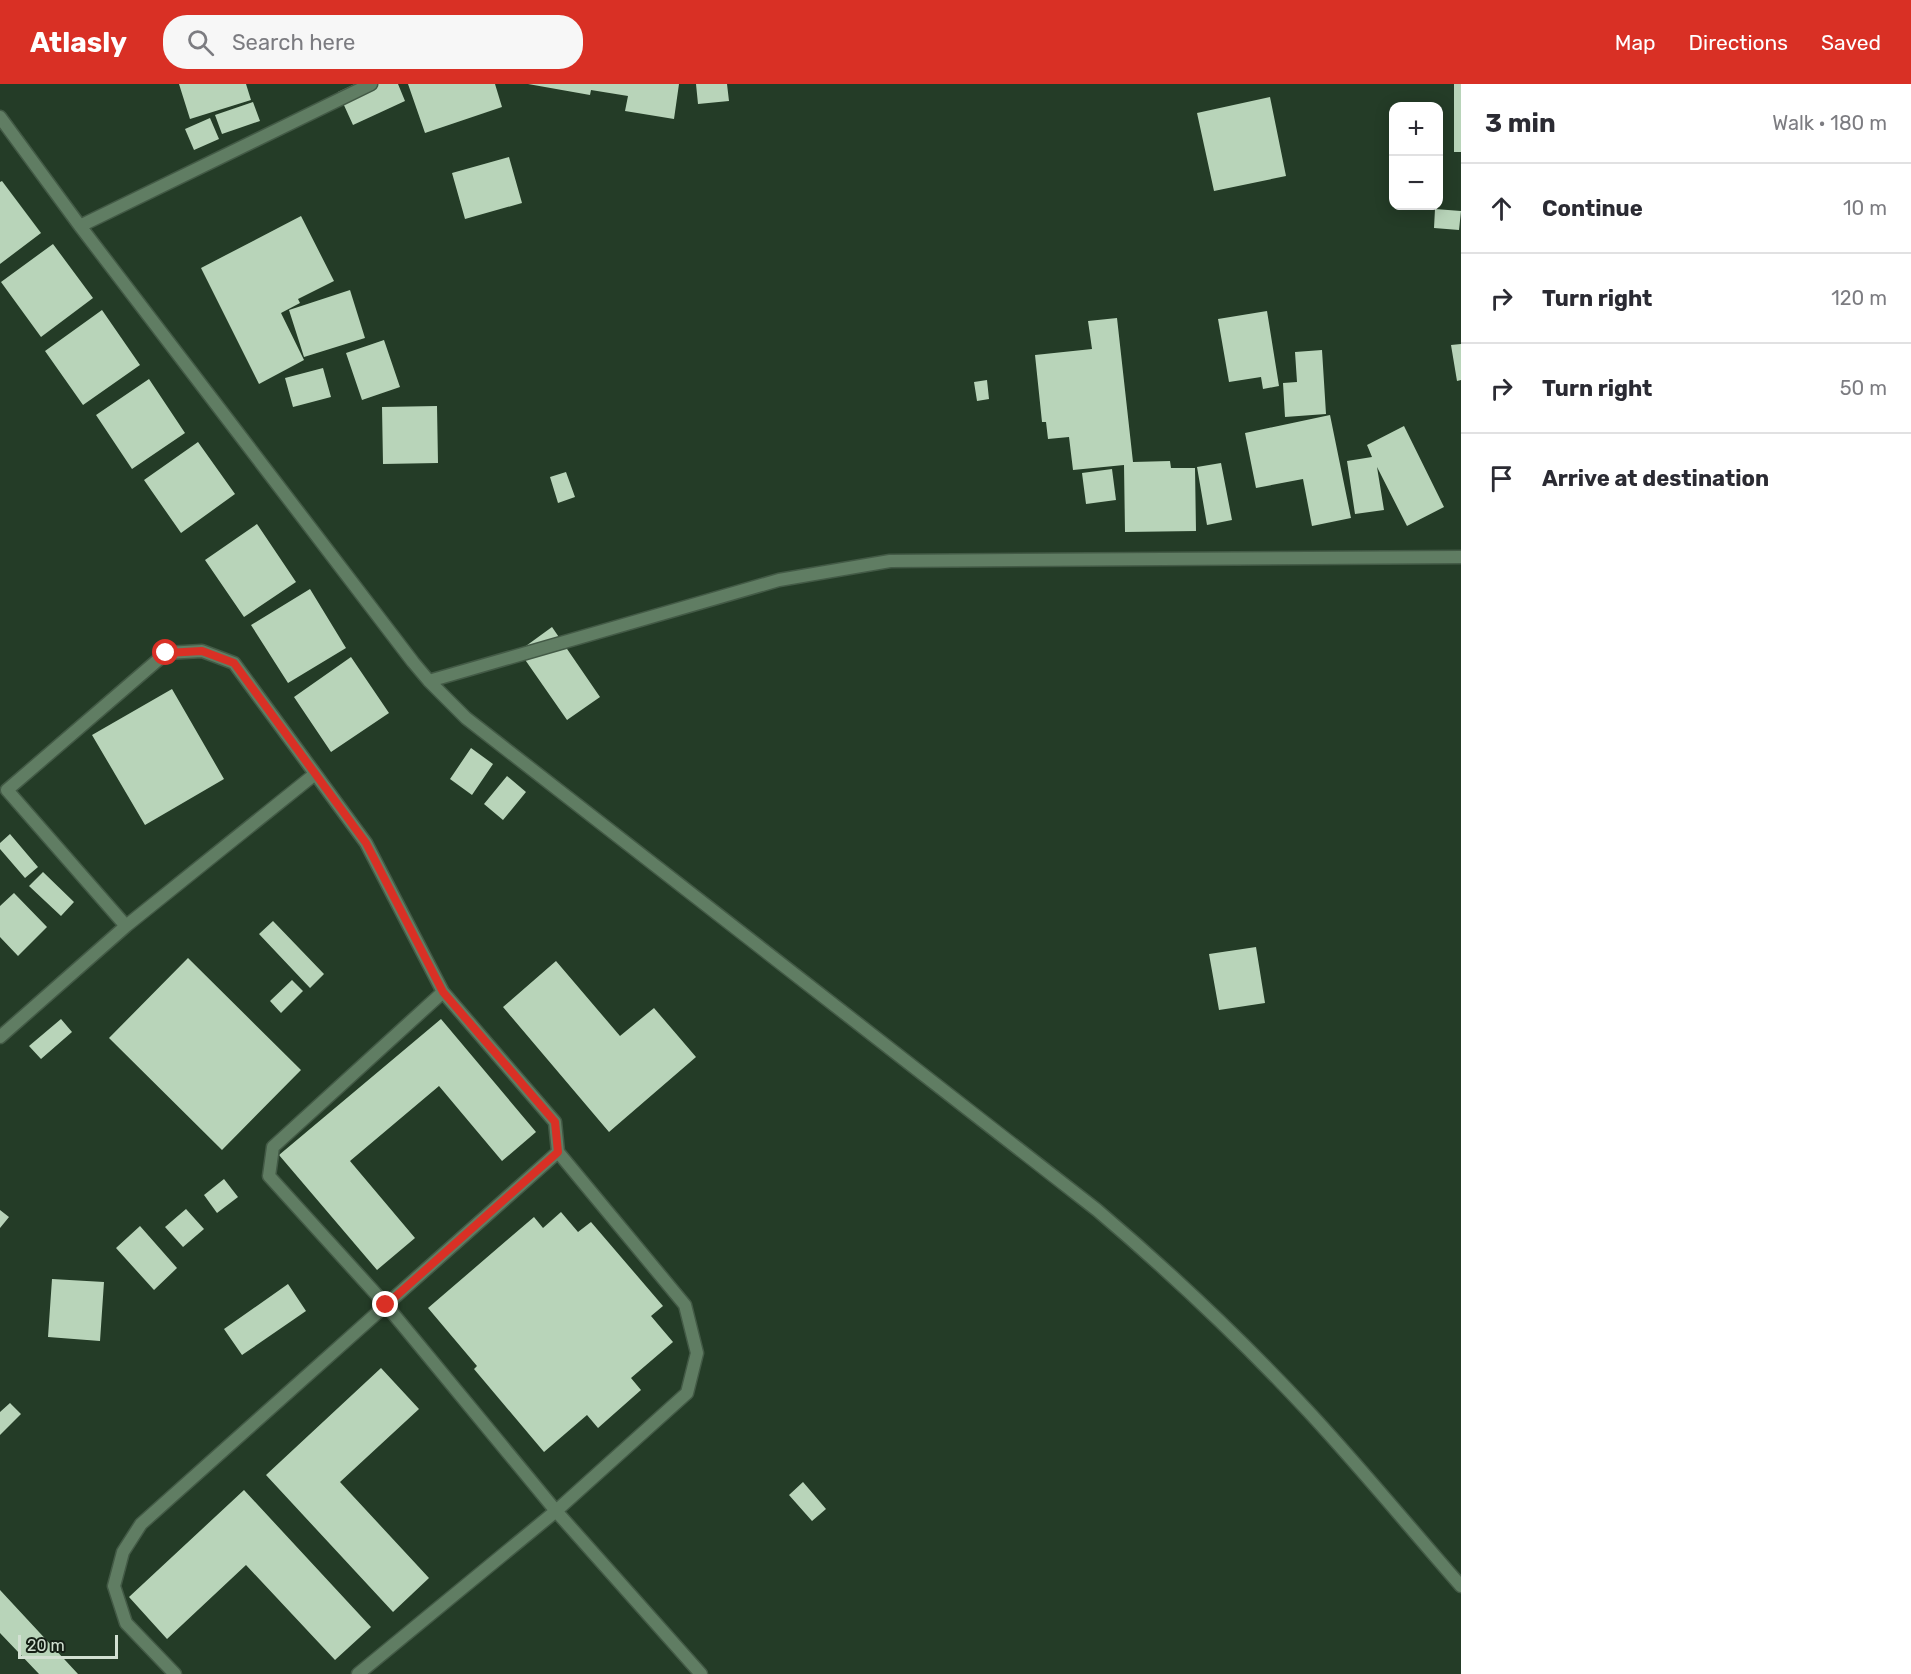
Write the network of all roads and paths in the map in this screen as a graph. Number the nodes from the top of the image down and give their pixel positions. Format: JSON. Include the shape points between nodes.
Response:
{"nodes":[{"id":1,"x":371,"y":84,"type":"edge"},
{"id":2,"x":0,"y":117,"type":"edge"},
{"id":3,"x":80,"y":226,"type":"junction"},
{"id":4,"x":1461,"y":557,"type":"edge"},
{"id":5,"x":429,"y":681,"type":"junction"},
{"id":6,"x":315,"y":774,"type":"junction"},
{"id":7,"x":4,"y":786,"type":"edge"},
{"id":8,"x":126,"y":926,"type":"junction"},
{"id":9,"x":443,"y":992,"type":"junction"},
{"id":10,"x":0,"y":1037,"type":"edge"},
{"id":11,"x":558,"y":1152,"type":"junction"},
{"id":12,"x":386,"y":1305,"type":"junction"},
{"id":13,"x":556,"y":1510,"type":"junction"},
{"id":14,"x":1461,"y":1586,"type":"edge"},
{"id":15,"x":175,"y":1674,"type":"edge"},
{"id":16,"x":358,"y":1674,"type":"edge"},
{"id":17,"x":701,"y":1674,"type":"edge"}],
"edges":[{"from":1,"to":3,"type":"street"},
{"from":2,"to":3,"type":"street"},
{"from":3,"to":5,"type":"street"},
{"from":4,"to":5,"type":"street","via":[[890,561],[780,580]]},
{"from":5,"to":14,"type":"street","via":[[466,718],[1097,1210],[1143,1250],[1233,1333],[1308,1411]]},
{"from":6,"to":7,"type":"street","via":[[234,663],[202,651],[166,653]]},
{"from":6,"to":8,"type":"street"},
{"from":6,"to":9,"type":"street","via":[[366,843]]},
{"from":7,"to":8,"type":"street"},
{"from":8,"to":10,"type":"street"},
{"from":9,"to":11,"type":"street","via":[[555,1122]]},
{"from":9,"to":12,"type":"street","via":[[273,1147],[269,1176]]},
{"from":11,"to":12,"type":"street"},
{"from":11,"to":13,"type":"street","via":[[685,1305],[697,1353],[687,1393]]},
{"from":12,"to":13,"type":"street"},
{"from":12,"to":15,"type":"street","via":[[141,1524],[123,1552],[114,1586],[126,1623]]},
{"from":13,"to":16,"type":"street"},
{"from":13,"to":17,"type":"street"}]}
